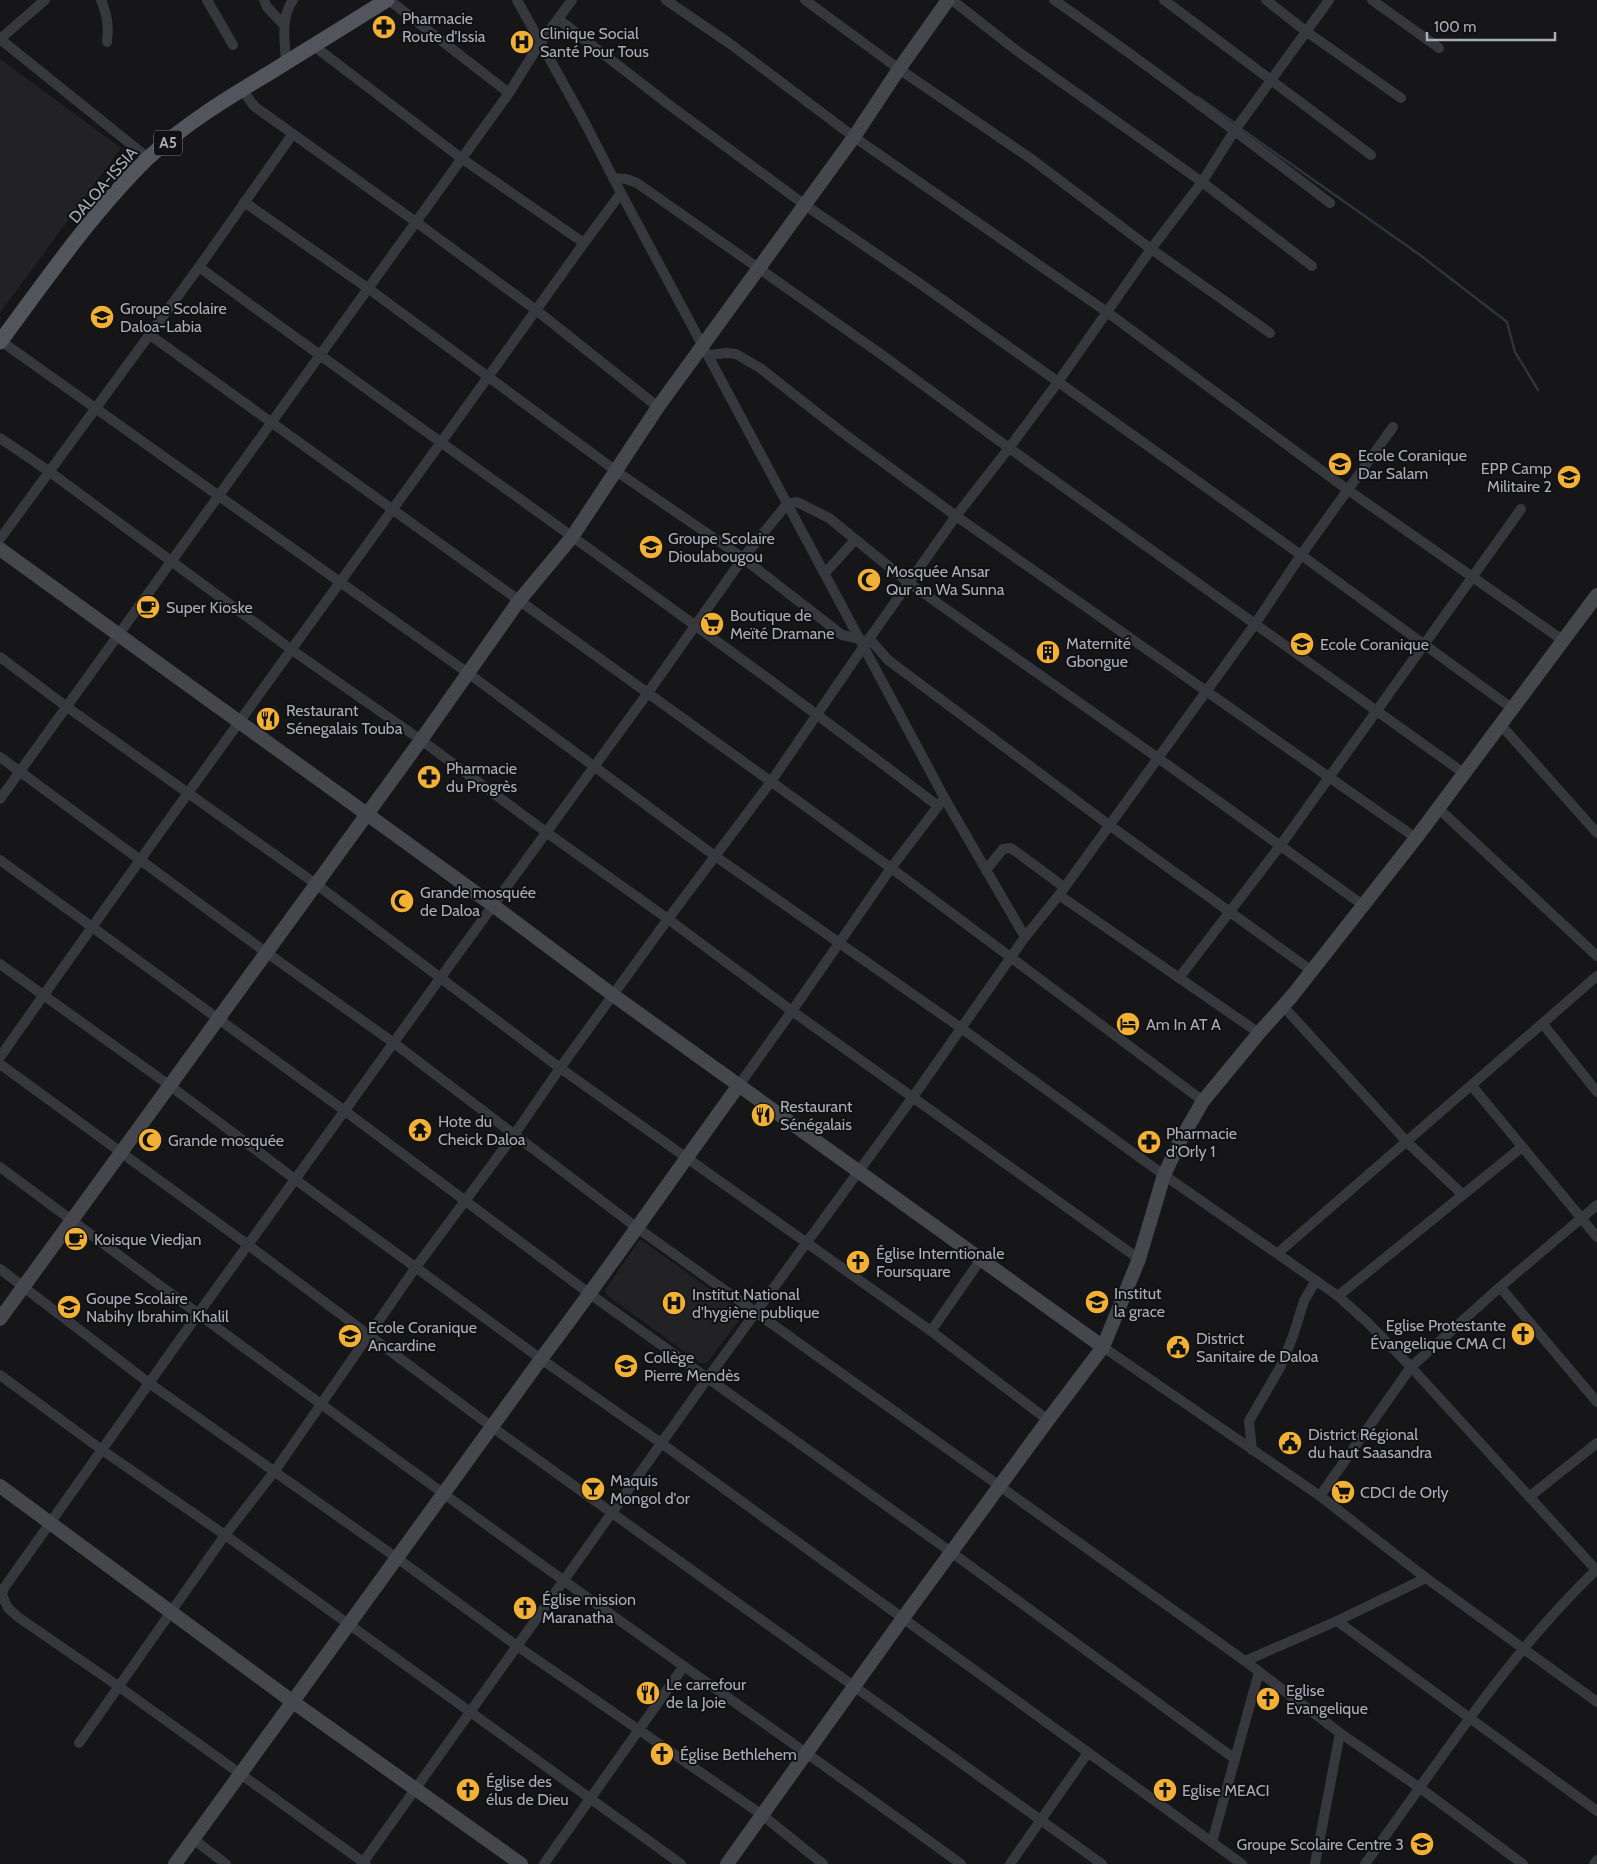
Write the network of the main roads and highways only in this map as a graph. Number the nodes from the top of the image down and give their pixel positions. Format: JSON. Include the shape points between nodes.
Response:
{"nodes":[{"id":1,"x":388,"y":0,"type":"edge"},
{"id":2,"x":0,"y":342,"type":"edge"}],
"edges":[{"from":1,"to":2,"type":"main road","name":"DALOA-ISSIA","number":"A5","via":[[242,89],[148,158],[81,235]]}]}
